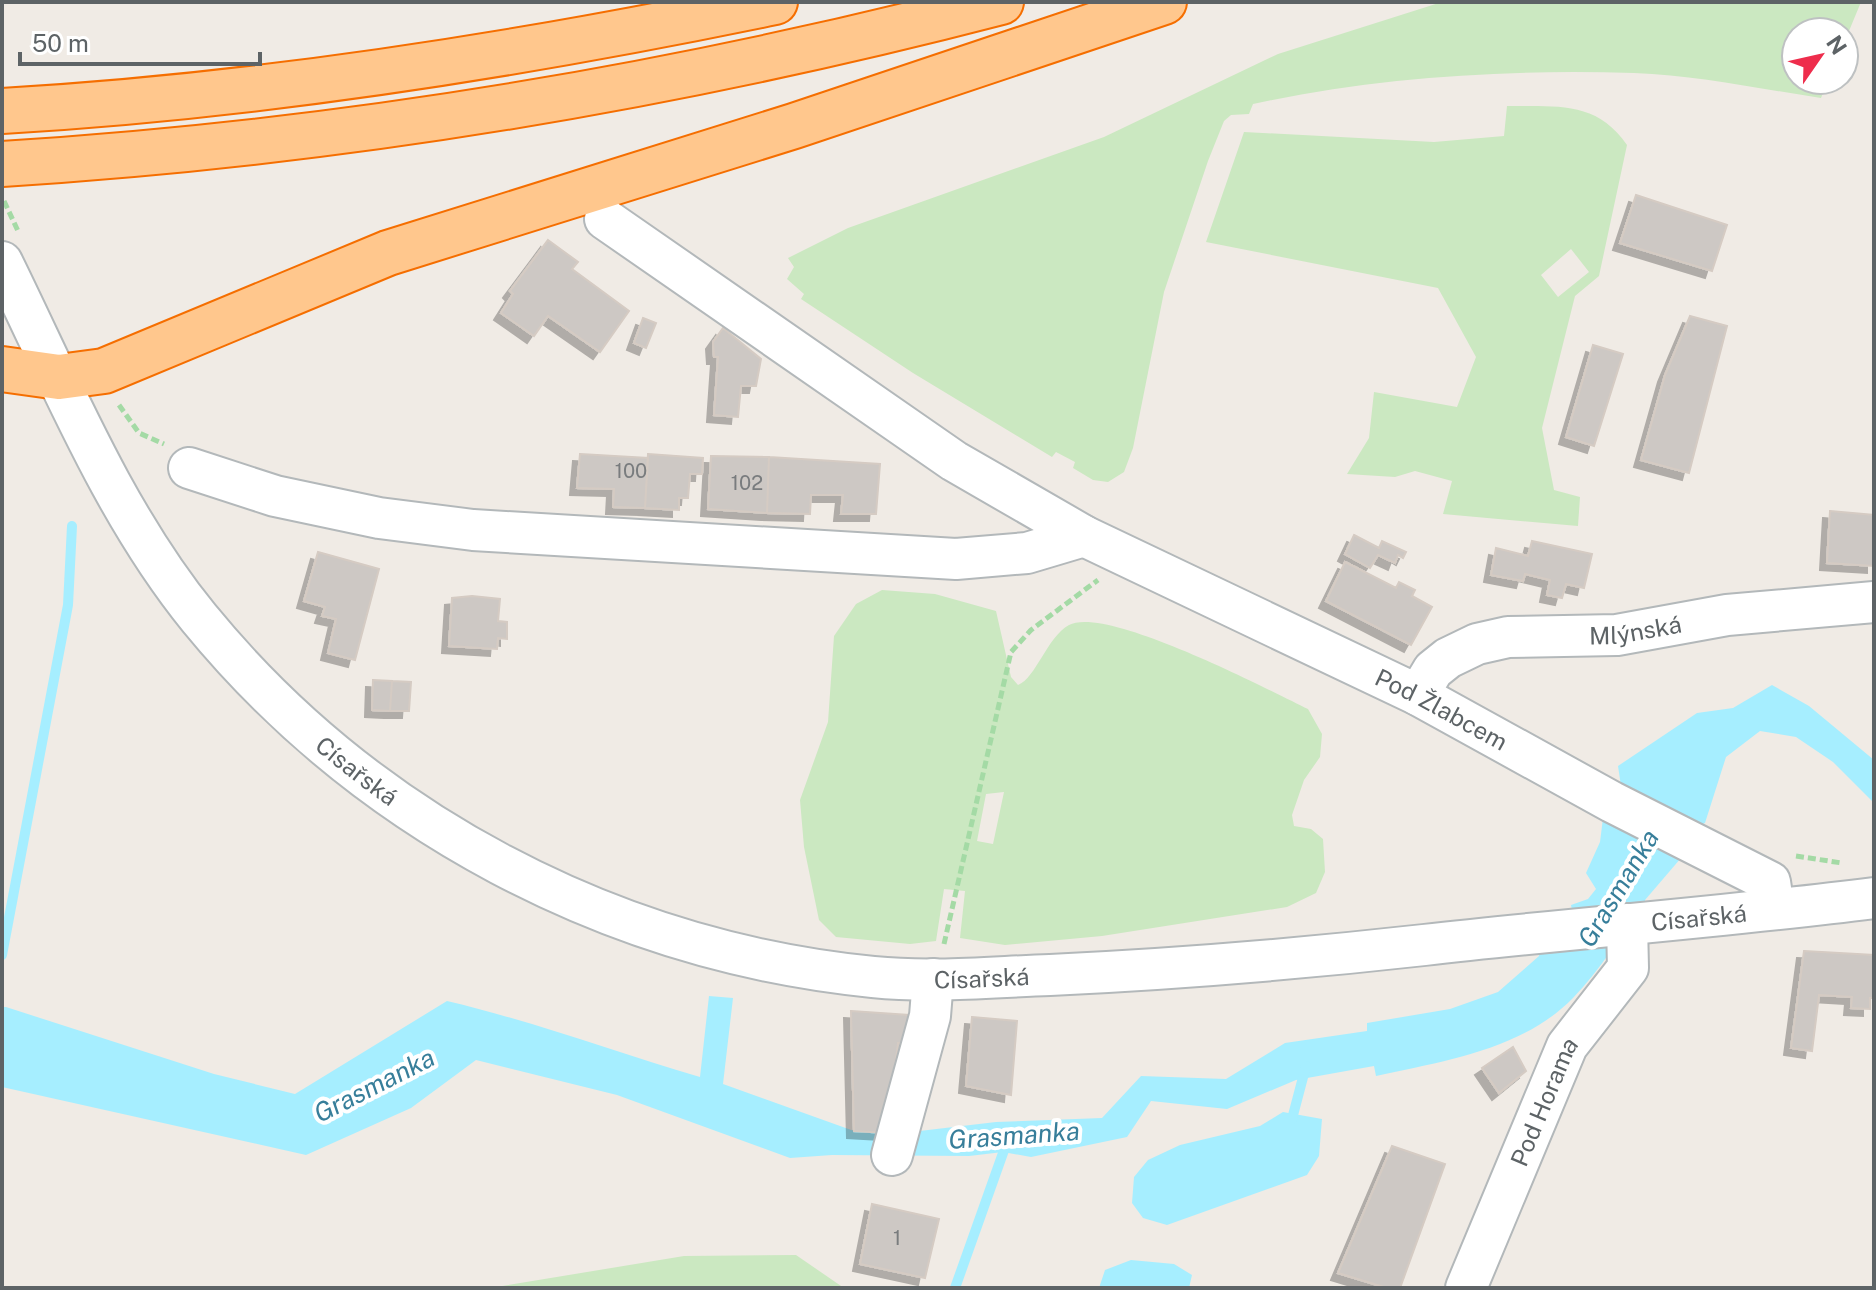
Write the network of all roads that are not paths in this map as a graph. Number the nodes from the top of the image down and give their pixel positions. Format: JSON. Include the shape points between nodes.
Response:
{"nodes":[{"id":1,"x":775,"y":2,"type":"edge"},
{"id":2,"x":1001,"y":2,"type":"edge"},
{"id":3,"x":1164,"y":2,"type":"edge"},
{"id":4,"x":21,"y":110,"type":"edge"},
{"id":5,"x":2,"y":164,"type":"edge"},
{"id":6,"x":605,"y":219,"type":"dead end"},
{"id":7,"x":2,"y":262,"type":"edge"},
{"id":8,"x":2,"y":369,"type":"edge"},
{"id":9,"x":59,"y":377,"type":"junction"},
{"id":10,"x":189,"y":468,"type":"dead end"},
{"id":11,"x":1084,"y":536,"type":"junction"},
{"id":12,"x":1874,"y":602,"type":"edge"},
{"id":13,"x":1418,"y":695,"type":"junction"},
{"id":14,"x":1874,"y":898,"type":"edge"},
{"id":15,"x":1774,"y":909,"type":"junction"},
{"id":16,"x":1627,"y":924,"type":"junction"},
{"id":17,"x":933,"y":979,"type":"junction"},
{"id":18,"x":896,"y":1144,"type":"dead end"},
{"id":19,"x":1466,"y":1288,"type":"edge"}],
"edges":[{"from":1,"to":4,"type":"highway","via":[[416,67]]},
{"from":2,"to":5,"type":"highway","via":[[800,51],[549,99],[299,136]]},
{"from":3,"to":9,"type":"highway","via":[[388,253],[121,366]]},
{"from":6,"to":11,"type":"street","name":"Pod Žlabcem","via":[[954,461]]},
{"from":7,"to":9,"type":"street","name":"Císařská"},
{"from":8,"to":9,"type":"highway"},
{"from":9,"to":17,"type":"street","name":"Císařská","via":[[142,538],[197,615],[302,727],[426,822],[495,864],[568,898],[726,950],[872,977]]},
{"from":10,"to":11,"type":"street","via":[[275,496],[379,518],[473,530],[956,559],[1027,553]]},
{"from":11,"to":13,"type":"street","name":"Pod Žlabcem"},
{"from":12,"to":13,"type":"street","name":"Mlýnská","via":[[1727,615],[1617,635],[1508,637],[1448,658],[1433,670]]},
{"from":13,"to":15,"type":"street","name":"Pod Žlabcem","via":[[1770,882]]},
{"from":14,"to":15,"type":"street","name":"Císařská"},
{"from":15,"to":16,"type":"street","name":"Císařská"},
{"from":16,"to":17,"type":"street","name":"Císařská","via":[[1269,962]]},
{"from":16,"to":19,"type":"street","name":"Pod Horama","via":[[1628,968],[1567,1046]]},
{"from":17,"to":18,"type":"street","via":[[930,1016]]}]}
